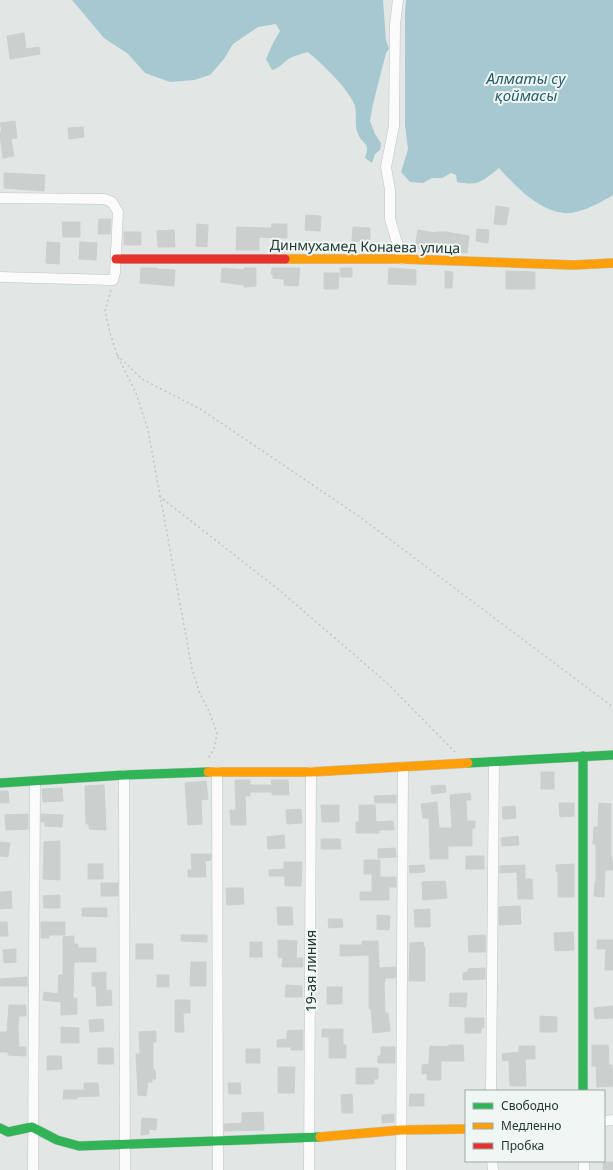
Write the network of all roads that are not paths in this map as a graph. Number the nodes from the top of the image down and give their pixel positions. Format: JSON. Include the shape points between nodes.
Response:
{"nodes":[{"id":1,"x":398,"y":0,"type":"edge"},
{"id":2,"x":0,"y":198,"type":"edge"},
{"id":3,"x":116,"y":259,"type":"junction"},
{"id":4,"x":402,"y":259,"type":"junction"},
{"id":5,"x":613,"y":263,"type":"edge"},
{"id":6,"x":0,"y":277,"type":"edge"},
{"id":7,"x":613,"y":755,"type":"edge"},
{"id":8,"x":584,"y":756,"type":"junction"},
{"id":9,"x":494,"y":763,"type":"junction"},
{"id":10,"x":403,"y":767,"type":"junction"},
{"id":11,"x":217,"y":772,"type":"junction"},
{"id":12,"x":311,"y":772,"type":"junction"},
{"id":13,"x":124,"y":774,"type":"junction"},
{"id":14,"x":35,"y":782,"type":"junction"},
{"id":15,"x":0,"y":783,"type":"edge"},
{"id":16,"x":492,"y":1090,"type":"edge"},
{"id":17,"x":583,"y":1090,"type":"edge"},
{"id":18,"x":32,"y":1127,"type":"junction"},
{"id":19,"x":0,"y":1128,"type":"edge"},
{"id":20,"x":465,"y":1129,"type":"edge"},
{"id":21,"x":401,"y":1130,"type":"junction"},
{"id":22,"x":309,"y":1138,"type":"junction"},
{"id":23,"x":218,"y":1140,"type":"junction"},
{"id":24,"x":124,"y":1145,"type":"junction"},
{"id":25,"x":33,"y":1170,"type":"edge"},
{"id":26,"x":125,"y":1170,"type":"edge"},
{"id":27,"x":218,"y":1170,"type":"edge"},
{"id":28,"x":309,"y":1170,"type":"edge"},
{"id":29,"x":402,"y":1170,"type":"edge"}],
"edges":[{"from":1,"to":4,"type":"street","via":[[394,126],[386,167],[390,190],[390,219]]},
{"from":2,"to":3,"type":"street","via":[[104,199],[112,202],[118,212]]},
{"from":3,"to":4,"type":"street","name":"Динмухамед Конаева улица"},
{"from":3,"to":6,"type":"street","via":[[113,280]]},
{"from":4,"to":5,"type":"street","name":"Динмухамед Конаева улица","via":[[574,265]]},
{"from":7,"to":8,"type":"street"},
{"from":8,"to":9,"type":"street"},
{"from":8,"to":17,"type":"street"},
{"from":9,"to":10,"type":"street"},
{"from":9,"to":16,"type":"street"},
{"from":10,"to":12,"type":"street"},
{"from":10,"to":21,"type":"street"},
{"from":11,"to":12,"type":"street"},
{"from":11,"to":13,"type":"street"},
{"from":11,"to":23,"type":"street"},
{"from":12,"to":22,"type":"street","name":"19-ая линия"},
{"from":13,"to":14,"type":"street"},
{"from":13,"to":24,"type":"street"},
{"from":14,"to":15,"type":"street"},
{"from":14,"to":18,"type":"street"},
{"from":18,"to":19,"type":"street","via":[[8,1132]]},
{"from":18,"to":24,"type":"street","via":[[57,1140],[79,1146]]},
{"from":18,"to":25,"type":"street"},
{"from":20,"to":21,"type":"street"},
{"from":21,"to":22,"type":"street"},
{"from":21,"to":29,"type":"street"},
{"from":22,"to":23,"type":"street"},
{"from":22,"to":28,"type":"street","name":"19-ая линия"},
{"from":23,"to":24,"type":"street"},
{"from":23,"to":27,"type":"street"},
{"from":24,"to":26,"type":"street"}]}
